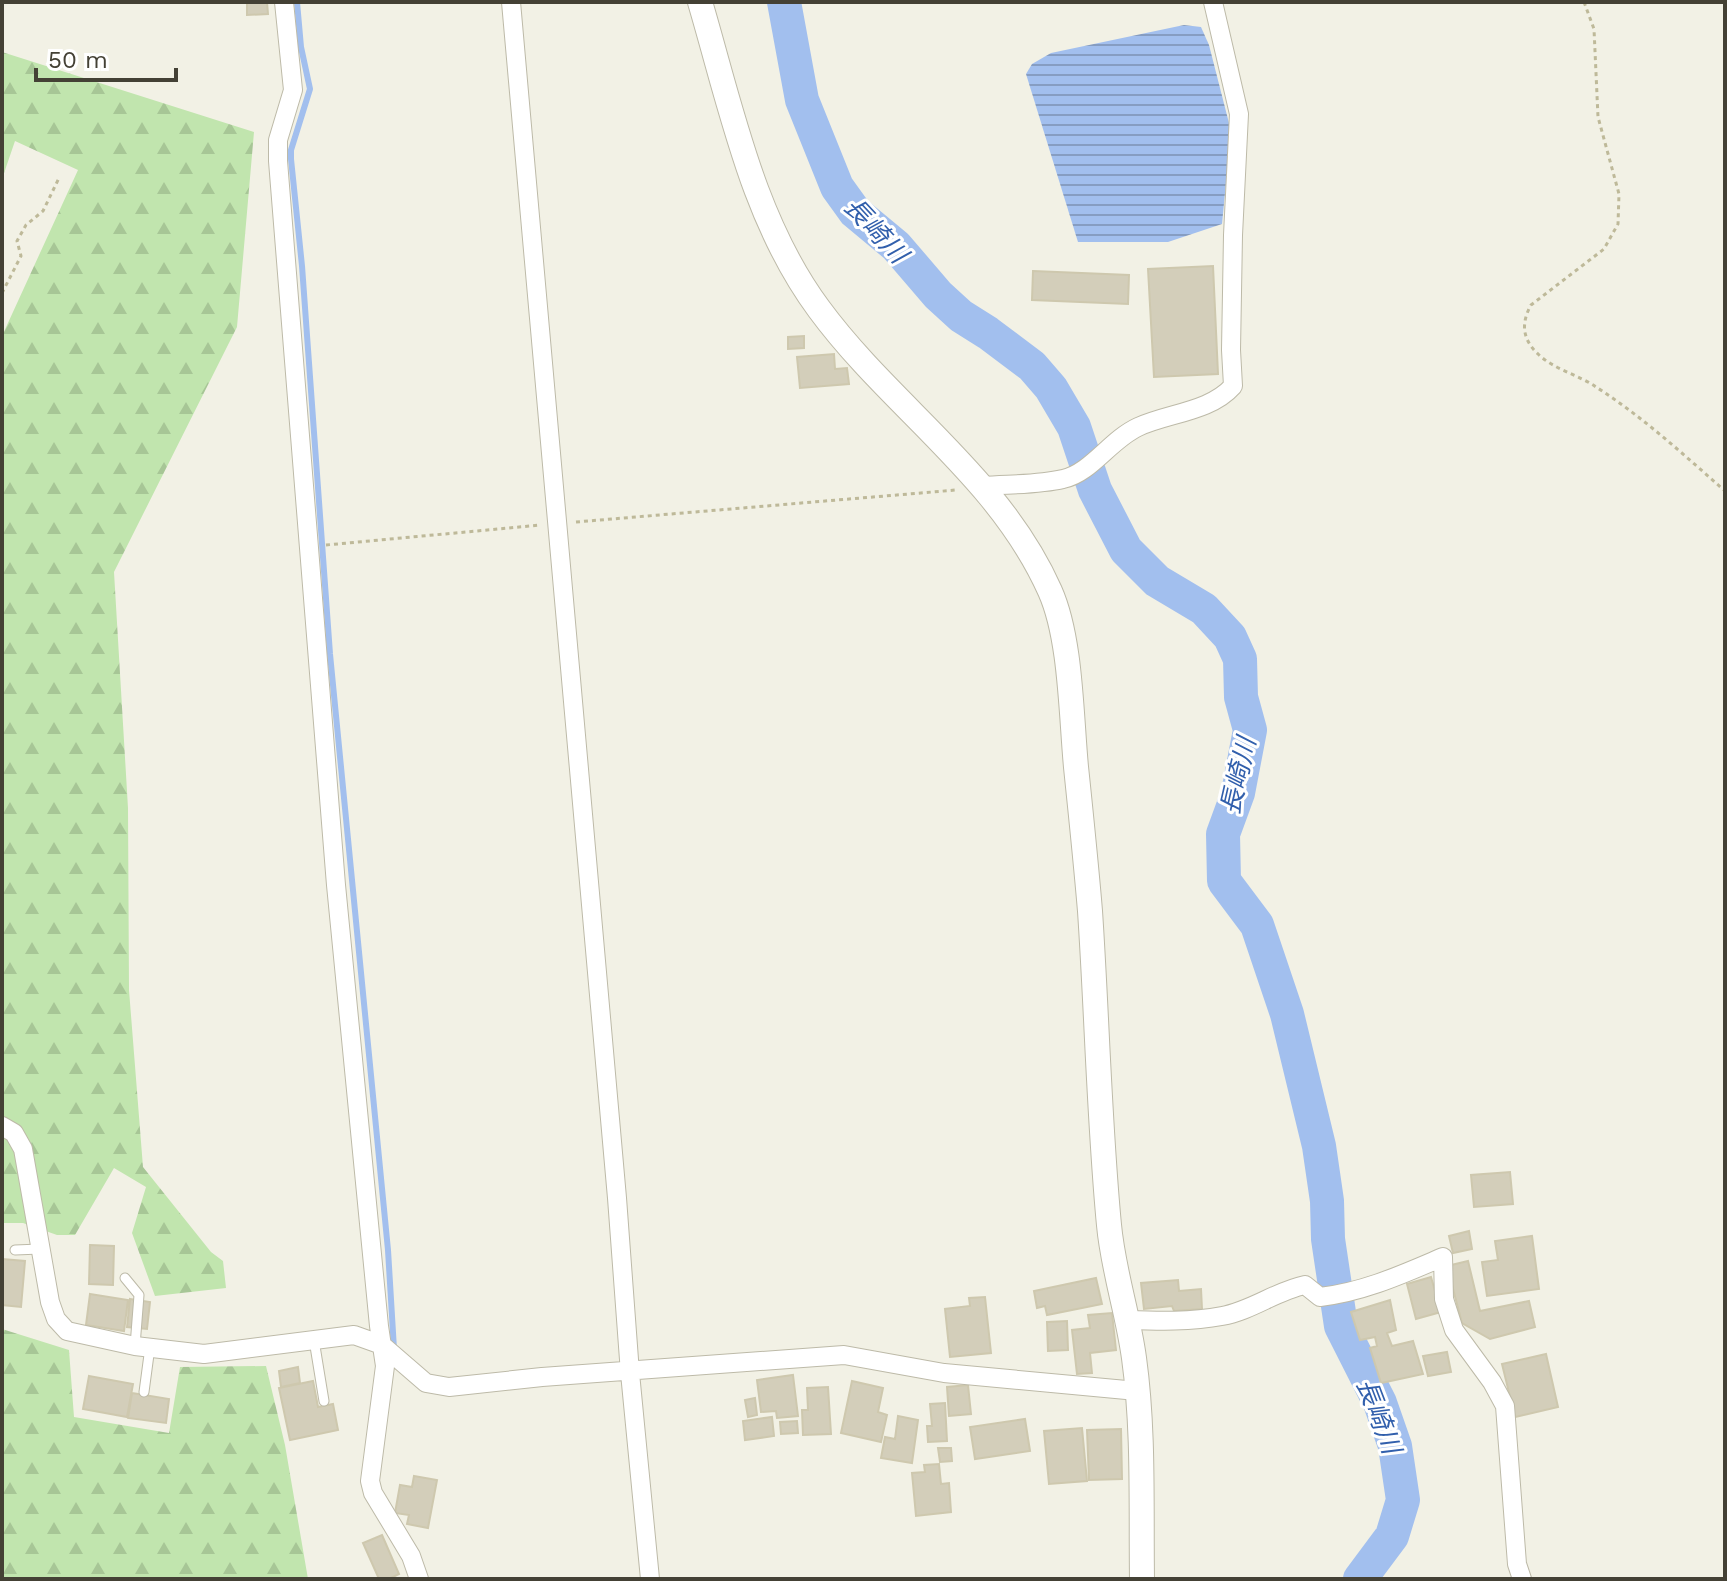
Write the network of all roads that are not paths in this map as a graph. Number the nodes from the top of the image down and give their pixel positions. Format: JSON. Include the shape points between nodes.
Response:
{"nodes":[{"id":1,"x":284,"y":2,"type":"edge"},
{"id":2,"x":511,"y":2,"type":"edge"},
{"id":3,"x":700,"y":2,"type":"edge"},
{"id":4,"x":1213,"y":2,"type":"edge"},
{"id":5,"x":983,"y":486,"type":"junction"},
{"id":6,"x":2,"y":1126,"type":"edge"},
{"id":7,"x":40,"y":1249,"type":"junction"},
{"id":8,"x":15,"y":1250,"type":"dead end"},
{"id":9,"x":125,"y":1278,"type":"dead end"},
{"id":10,"x":1127,"y":1320,"type":"junction"},
{"id":11,"x":314,"y":1340,"type":"junction"},
{"id":12,"x":143,"y":1346,"type":"junction"},
{"id":13,"x":390,"y":1353,"type":"junction"},
{"id":14,"x":630,"y":1373,"type":"junction"},
{"id":15,"x":1137,"y":1391,"type":"junction"},
{"id":16,"x":144,"y":1392,"type":"dead end"},
{"id":17,"x":324,"y":1401,"type":"dead end"},
{"id":18,"x":419,"y":1579,"type":"edge"},
{"id":19,"x":650,"y":1579,"type":"edge"},
{"id":20,"x":1142,"y":1579,"type":"edge"},
{"id":21,"x":1522,"y":1579,"type":"edge"}],
"edges":[{"from":1,"to":13,"type":"street","via":[[293,90],[278,140],[278,161],[334,870]]},
{"from":2,"to":14,"type":"street"},
{"from":3,"to":5,"type":"street","via":[[761,205],[791,267],[838,334]]},
{"from":4,"to":5,"type":"street","via":[[1239,114],[1233,386],[1216,399],[1116,439],[1090,466],[1065,479]]},
{"from":5,"to":10,"type":"street","via":[[1023,540],[1051,594],[1063,637],[1090,908],[1109,1227]]},
{"from":6,"to":7,"type":"street","via":[[14,1133],[23,1149]]},
{"from":7,"to":8,"type":"lane"},
{"from":7,"to":12,"type":"street","via":[[50,1302],[67,1331]]},
{"from":9,"to":12,"type":"lane","via":[[139,1295]]},
{"from":10,"to":15,"type":"street"},
{"from":10,"to":21,"type":"street","via":[[1224,1316],[1305,1285],[1320,1297],[1345,1294],[1443,1257],[1444,1299],[1454,1330],[1505,1406]]},
{"from":11,"to":12,"type":"street","via":[[204,1354]]},
{"from":11,"to":13,"type":"street","via":[[354,1335]]},
{"from":11,"to":17,"type":"lane"},
{"from":12,"to":16,"type":"lane"},
{"from":13,"to":14,"type":"street","via":[[426,1383],[449,1387]]},
{"from":13,"to":18,"type":"street","via":[[370,1481]]},
{"from":14,"to":15,"type":"street","via":[[844,1355],[944,1373]]},
{"from":14,"to":19,"type":"street"},
{"from":15,"to":20,"type":"street"}]}
